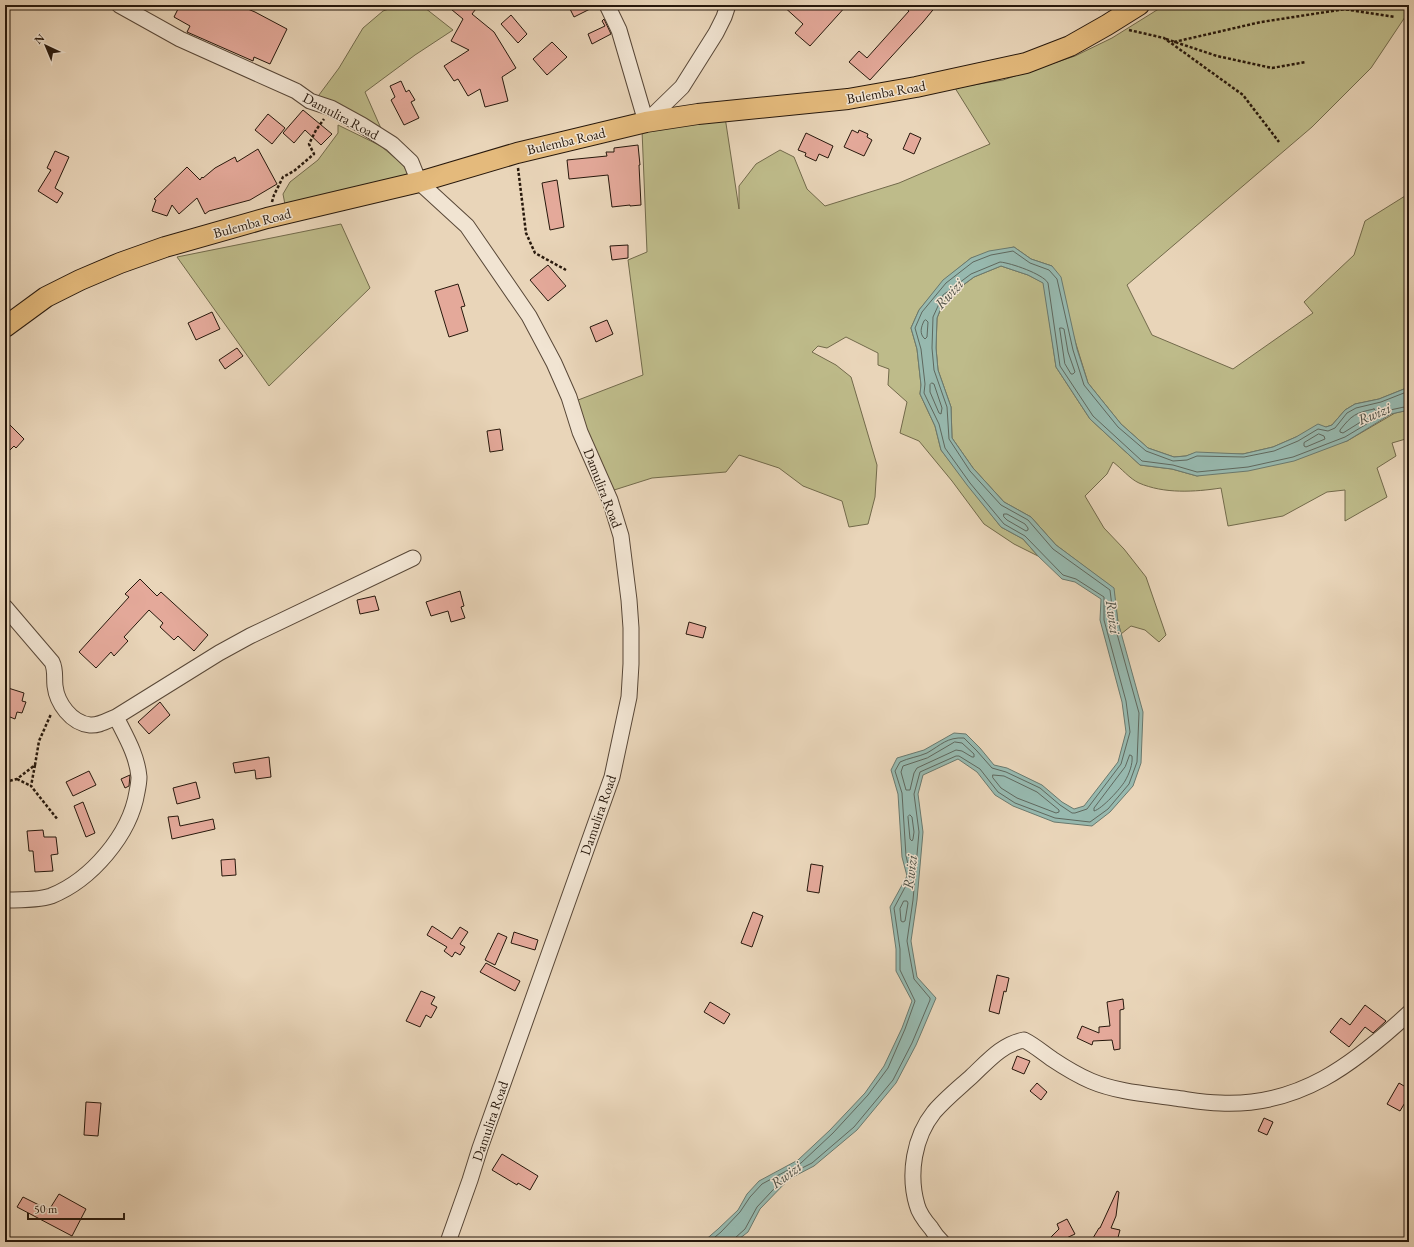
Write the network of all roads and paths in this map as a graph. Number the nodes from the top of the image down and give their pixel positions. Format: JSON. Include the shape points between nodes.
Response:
{"nodes":[{"id":1,"x":119,"y":5,"type":"edge"},
{"id":2,"x":607,"y":5,"type":"edge"},
{"id":3,"x":728,"y":5,"type":"edge"},
{"id":4,"x":1139,"y":5,"type":"edge"},
{"id":5,"x":1332,"y":5,"type":"edge"},
{"id":6,"x":1346,"y":9,"type":"junction"},
{"id":7,"x":1396,"y":17,"type":"dead end"},
{"id":8,"x":1107,"y":25,"type":"junction"},
{"id":9,"x":1164,"y":38,"type":"junction"},
{"id":10,"x":1174,"y":42,"type":"junction"},
{"id":11,"x":1306,"y":62,"type":"dead end"},
{"id":12,"x":332,"y":108,"type":"junction"},
{"id":13,"x":646,"y":122,"type":"junction"},
{"id":14,"x":1279,"y":142,"type":"dead end"},
{"id":15,"x":517,"y":153,"type":"junction"},
{"id":16,"x":419,"y":182,"type":"junction"},
{"id":17,"x":267,"y":218,"type":"junction"},
{"id":18,"x":566,"y":270,"type":"dead end"},
{"id":19,"x":5,"y":327,"type":"edge"},
{"id":20,"x":413,"y":558,"type":"dead end"},
{"id":21,"x":5,"y":607,"type":"edge"},
{"id":22,"x":58,"y":699,"type":"junction"},
{"id":23,"x":116,"y":717,"type":"junction"},
{"id":24,"x":35,"y":765,"type":"junction"},
{"id":25,"x":17,"y":779,"type":"junction"},
{"id":26,"x":5,"y":782,"type":"edge"},
{"id":27,"x":31,"y":786,"type":"junction"},
{"id":28,"x":58,"y":820,"type":"dead end"},
{"id":29,"x":5,"y":900,"type":"edge"},
{"id":30,"x":1409,"y":1013,"type":"edge"},
{"id":31,"x":448,"y":1242,"type":"edge"},
{"id":32,"x":942,"y":1242,"type":"edge"}],
"edges":[{"from":1,"to":12,"type":"street","name":"Damulira Road","via":[[180,39],[296,91],[310,101]]},
{"from":2,"to":13,"type":"street","via":[[619,30]]},
{"from":3,"to":13,"type":"street","via":[[716,33],[682,87]]},
{"from":4,"to":8,"type":"main road","name":"Bulemba Road"},
{"from":5,"to":6,"type":"path"},
{"from":6,"to":7,"type":"path"},
{"from":6,"to":10,"type":"path","via":[[1262,22]]},
{"from":8,"to":9,"type":"path"},
{"from":8,"to":13,"type":"main road","name":"Bulemba Road","via":[[1070,46],[1026,63],[916,87],[848,99],[698,114]]},
{"from":9,"to":10,"type":"path"},
{"from":9,"to":14,"type":"path","via":[[1244,95]]},
{"from":10,"to":11,"type":"path","via":[[1217,56],[1272,68]]},
{"from":12,"to":16,"type":"street","name":"Damulira Road","via":[[392,144],[411,162]]},
{"from":12,"to":17,"type":"path","via":[[309,144],[314,154],[283,177]]},
{"from":13,"to":15,"type":"main road","name":"Bulemba Road"},
{"from":15,"to":16,"type":"main road","name":"Bulemba Road"},
{"from":15,"to":18,"type":"path","via":[[526,233],[535,253]]},
{"from":16,"to":17,"type":"main road","name":"Bulemba Road"},
{"from":16,"to":31,"type":"street","name":"Damulira Road","via":[[467,226],[529,316],[554,363],[569,397],[580,432],[610,500],[621,536],[631,628],[629,697],[612,777]]},
{"from":17,"to":19,"type":"main road","name":"Bulemba Road","via":[[164,247],[120,263],[46,297]]},
{"from":20,"to":23,"type":"street","via":[[250,636]]},
{"from":21,"to":22,"type":"street","via":[[52,662]]},
{"from":22,"to":23,"type":"street","via":[[73,718],[90,725]]},
{"from":22,"to":24,"type":"path","via":[[39,741]]},
{"from":23,"to":29,"type":"street","via":[[134,753],[139,778],[131,814],[116,841],[96,866],[70,886],[49,896]]},
{"from":24,"to":25,"type":"path"},
{"from":24,"to":27,"type":"path"},
{"from":25,"to":26,"type":"path"},
{"from":25,"to":27,"type":"path"},
{"from":27,"to":28,"type":"path"},
{"from":30,"to":32,"type":"street","via":[[1384,1037],[1318,1083],[1285,1096],[1245,1103],[1220,1103],[1160,1096],[1109,1087],[1075,1073],[1024,1040],[1008,1044],[935,1111],[919,1139],[913,1171],[917,1206]]}]}
